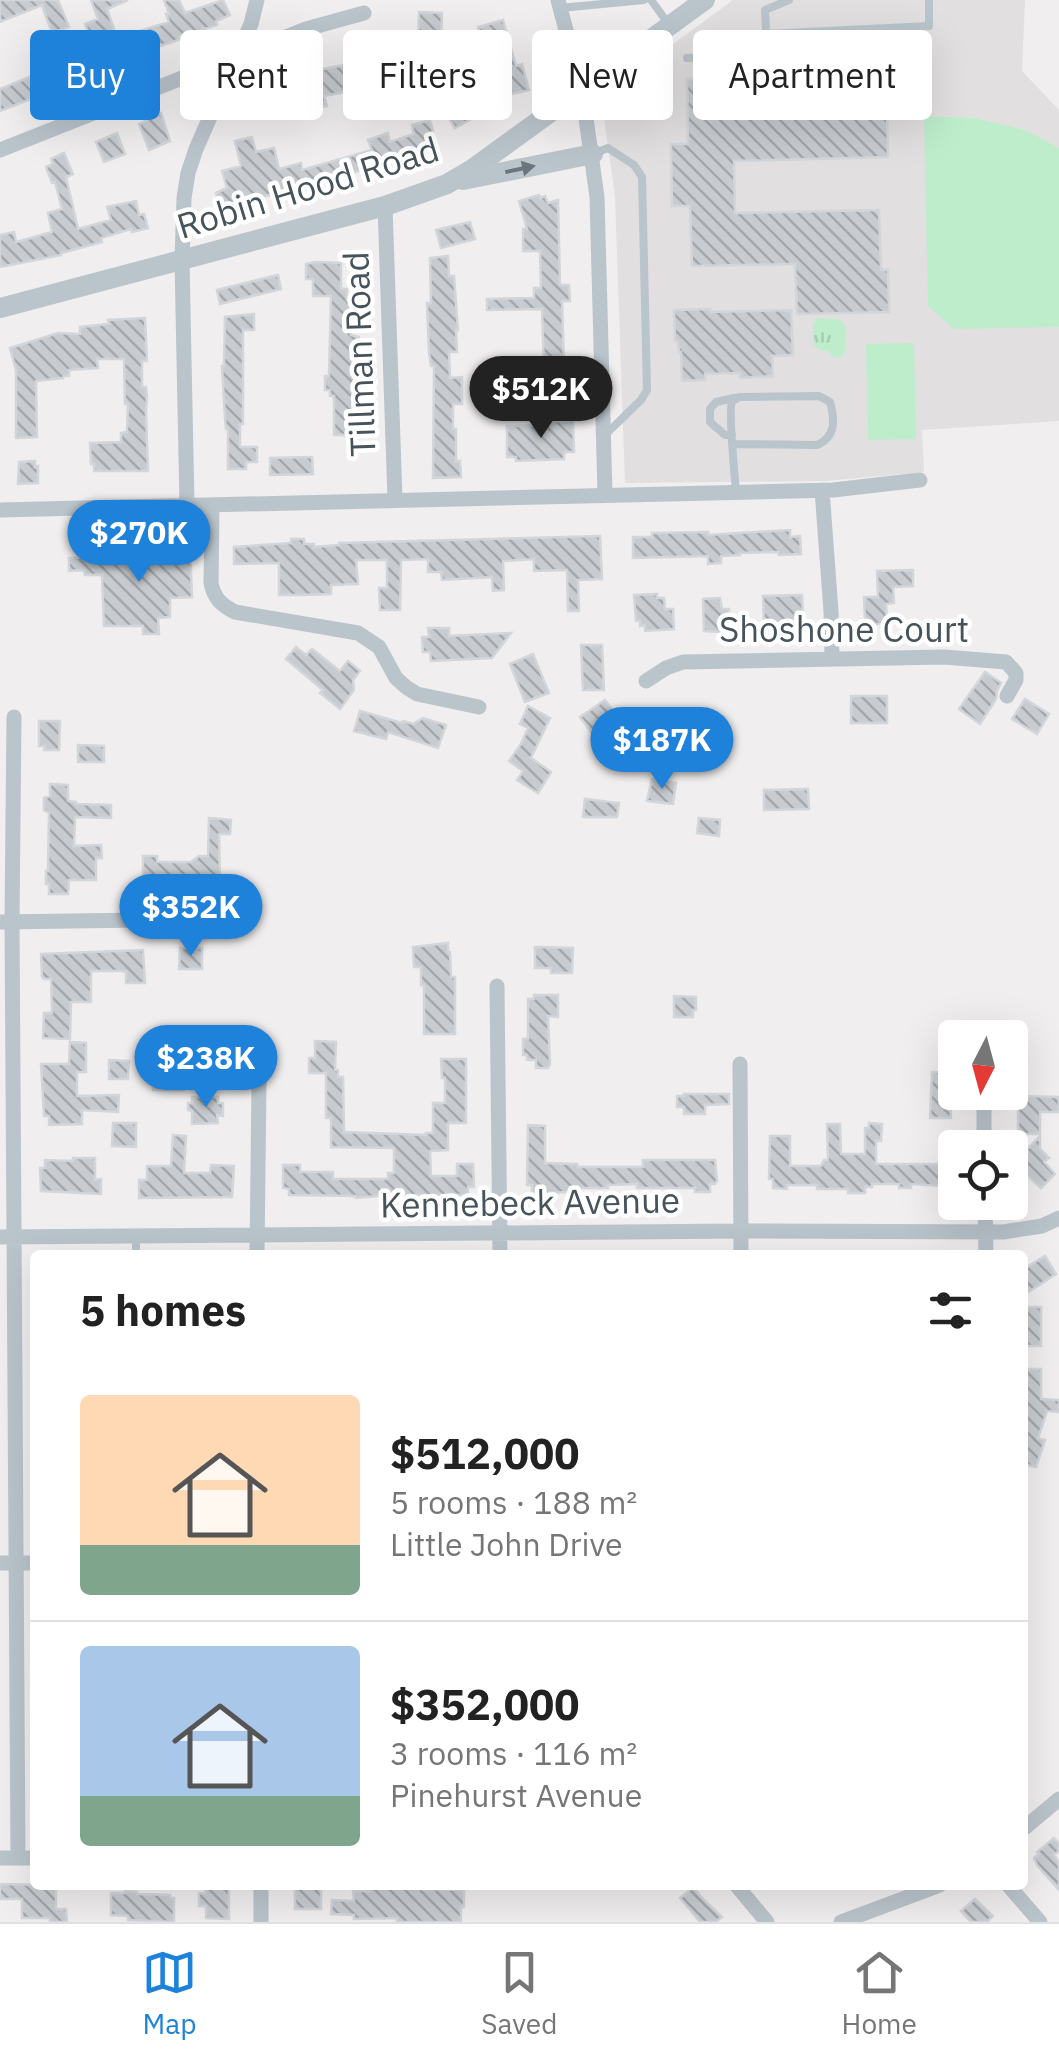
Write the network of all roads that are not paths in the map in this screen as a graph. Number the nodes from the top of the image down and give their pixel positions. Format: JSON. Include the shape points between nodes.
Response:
{"nodes":[{"id":1,"x":257,"y":0,"type":"edge"},
{"id":2,"x":648,"y":0,"type":"edge"},
{"id":3,"x":705,"y":0,"type":"edge"},
{"id":4,"x":788,"y":0,"type":"edge"},
{"id":5,"x":929,"y":0,"type":"edge"},
{"id":6,"x":559,"y":4,"type":"edge"},
{"id":7,"x":364,"y":13,"type":"dead end"},
{"id":8,"x":670,"y":26,"type":"junction"},
{"id":9,"x":246,"y":30,"type":"edge"},
{"id":10,"x":306,"y":30,"type":"edge"},
{"id":11,"x":566,"y":30,"type":"edge"},
{"id":12,"x":664,"y":30,"type":"edge"},
{"id":13,"x":766,"y":30,"type":"edge"},
{"id":14,"x":848,"y":30,"type":"edge"},
{"id":15,"x":688,"y":58,"type":"dead end"},
{"id":16,"x":693,"y":58,"type":"edge"},
{"id":17,"x":180,"y":79,"type":"edge"},
{"id":18,"x":209,"y":120,"type":"edge"},
{"id":19,"x":540,"y":120,"type":"edge"},
{"id":20,"x":587,"y":120,"type":"edge"},
{"id":21,"x":0,"y":150,"type":"edge"},
{"id":22,"x":592,"y":154,"type":"junction"},
{"id":23,"x":447,"y":184,"type":"junction"},
{"id":24,"x":385,"y":206,"type":"junction"},
{"id":25,"x":182,"y":260,"type":"junction"},
{"id":26,"x":0,"y":308,"type":"edge"},
{"id":27,"x":738,"y":398,"type":"junction"},
{"id":28,"x":604,"y":436,"type":"junction"},
{"id":29,"x":732,"y":439,"type":"junction"},
{"id":30,"x":920,"y":480,"type":"dead end"},
{"id":31,"x":822,"y":490,"type":"junction"},
{"id":32,"x":736,"y":492,"type":"junction"},
{"id":33,"x":606,"y":494,"type":"junction"},
{"id":34,"x":395,"y":500,"type":"junction"},
{"id":35,"x":212,"y":504,"type":"junction"},
{"id":36,"x":187,"y":505,"type":"junction"},
{"id":37,"x":0,"y":510,"type":"edge"},
{"id":38,"x":832,"y":657,"type":"junction"},
{"id":39,"x":646,"y":681,"type":"dead end"},
{"id":40,"x":1007,"y":696,"type":"dead end"},
{"id":41,"x":479,"y":708,"type":"dead end"},
{"id":42,"x":14,"y":717,"type":"dead end"},
{"id":43,"x":216,"y":919,"type":"dead end"},
{"id":44,"x":6,"y":922,"type":"edge"},
{"id":45,"x":497,"y":986,"type":"dead end"},
{"id":46,"x":740,"y":1064,"type":"dead end"},
{"id":47,"x":259,"y":1082,"type":"dead end"},
{"id":48,"x":1059,"y":1218,"type":"edge"},
{"id":49,"x":985,"y":1220,"type":"edge"},
{"id":50,"x":741,"y":1231,"type":"junction"},
{"id":51,"x":985,"y":1232,"type":"junction"},
{"id":52,"x":500,"y":1234,"type":"junction"},
{"id":53,"x":7,"y":1236,"type":"edge"},
{"id":54,"x":136,"y":1236,"type":"junction"},
{"id":55,"x":257,"y":1236,"type":"junction"},
{"id":56,"x":136,"y":1250,"type":"edge"},
{"id":57,"x":257,"y":1250,"type":"edge"},
{"id":58,"x":500,"y":1250,"type":"edge"},
{"id":59,"x":741,"y":1250,"type":"edge"},
{"id":60,"x":986,"y":1250,"type":"edge"},
{"id":61,"x":8,"y":1563,"type":"edge"},
{"id":62,"x":1059,"y":1799,"type":"edge"},
{"id":63,"x":1028,"y":1825,"type":"edge"},
{"id":64,"x":0,"y":1858,"type":"edge"},
{"id":65,"x":27,"y":1858,"type":"edge"},
{"id":66,"x":261,"y":1890,"type":"edge"},
{"id":67,"x":740,"y":1890,"type":"edge"},
{"id":68,"x":927,"y":1890,"type":"edge"},
{"id":69,"x":1012,"y":1890,"type":"edge"},
{"id":70,"x":261,"y":1922,"type":"edge"},
{"id":71,"x":767,"y":1922,"type":"edge"},
{"id":72,"x":841,"y":1922,"type":"edge"},
{"id":73,"x":1040,"y":1922,"type":"edge"}],
"edges":[{"from":1,"to":9,"type":"street"},
{"from":2,"to":6,"type":"lane"},
{"from":2,"to":8,"type":"lane"},
{"from":3,"to":8,"type":"street","name":"Robin Hood Road"},
{"from":4,"to":13,"type":"lane","via":[[765,10]]},
{"from":5,"to":14,"type":"lane","via":[[929,26]]},
{"from":6,"to":11,"type":"street"},
{"from":7,"to":10,"type":"street"},
{"from":8,"to":12,"type":"street","name":"Robin Hood Road"},
{"from":15,"to":16,"type":"lane"},
{"from":17,"to":21,"type":"street"},
{"from":18,"to":25,"type":"street","via":[[188,173]]},
{"from":19,"to":23,"type":"street","name":"Robin Hood Road"},
{"from":20,"to":22,"type":"street"},
{"from":23,"to":22,"type":"street","one_way":true},
{"from":22,"to":28,"type":"street"},
{"from":22,"to":28,"type":"lane","via":[[608,148],[642,177],[646,390]]},
{"from":23,"to":24,"type":"street","name":"Robin Hood Road"},
{"from":24,"to":25,"type":"street","name":"Robin Hood Road"},
{"from":24,"to":34,"type":"street","name":"Tillman Road"},
{"from":25,"to":26,"type":"street","name":"Robin Hood Road"},
{"from":25,"to":36,"type":"street"},
{"from":27,"to":29,"type":"lane","via":[[730,406]]},
{"from":27,"to":29,"type":"lane","via":[[710,410],[710,422]]},
{"from":27,"to":29,"type":"lane","via":[[818,396],[830,402],[833,430],[818,445]]},
{"from":28,"to":33,"type":"street"},
{"from":29,"to":32,"type":"lane"},
{"from":30,"to":31,"type":"street"},
{"from":31,"to":32,"type":"street"},
{"from":31,"to":38,"type":"street"},
{"from":32,"to":33,"type":"street"},
{"from":33,"to":34,"type":"street"},
{"from":34,"to":35,"type":"street"},
{"from":35,"to":36,"type":"street"},
{"from":35,"to":41,"type":"street","via":[[211,583],[225,607],[358,633],[379,647],[396,678],[417,694]]},
{"from":36,"to":37,"type":"street"},
{"from":38,"to":39,"type":"street","name":"Shoshone Court","via":[[683,662]]},
{"from":38,"to":40,"type":"street","name":"Shoshone Court","via":[[1006,662],[1016,672]]},
{"from":42,"to":44,"type":"street"},
{"from":43,"to":44,"type":"street"},
{"from":44,"to":53,"type":"street"},
{"from":45,"to":52,"type":"street"},
{"from":46,"to":50,"type":"street"},
{"from":47,"to":55,"type":"street"},
{"from":48,"to":51,"type":"street","name":"Kennebeck Avenue","via":[[1020,1231]]},
{"from":49,"to":51,"type":"street"},
{"from":50,"to":51,"type":"street","name":"Kennebeck Avenue"},
{"from":50,"to":52,"type":"street","name":"Kennebeck Avenue"},
{"from":50,"to":59,"type":"street"},
{"from":51,"to":60,"type":"street"},
{"from":52,"to":55,"type":"street","name":"Kennebeck Avenue"},
{"from":52,"to":58,"type":"street"},
{"from":53,"to":54,"type":"street","name":"Kennebeck Avenue"},
{"from":53,"to":61,"type":"street"},
{"from":54,"to":55,"type":"street","name":"Kennebeck Avenue"},
{"from":54,"to":56,"type":"lane"},
{"from":55,"to":57,"type":"street"},
{"from":61,"to":65,"type":"street"},
{"from":62,"to":63,"type":"street"},
{"from":64,"to":65,"type":"street"},
{"from":66,"to":70,"type":"street"},
{"from":67,"to":71,"type":"street"},
{"from":68,"to":72,"type":"street"},
{"from":69,"to":73,"type":"street"}]}
